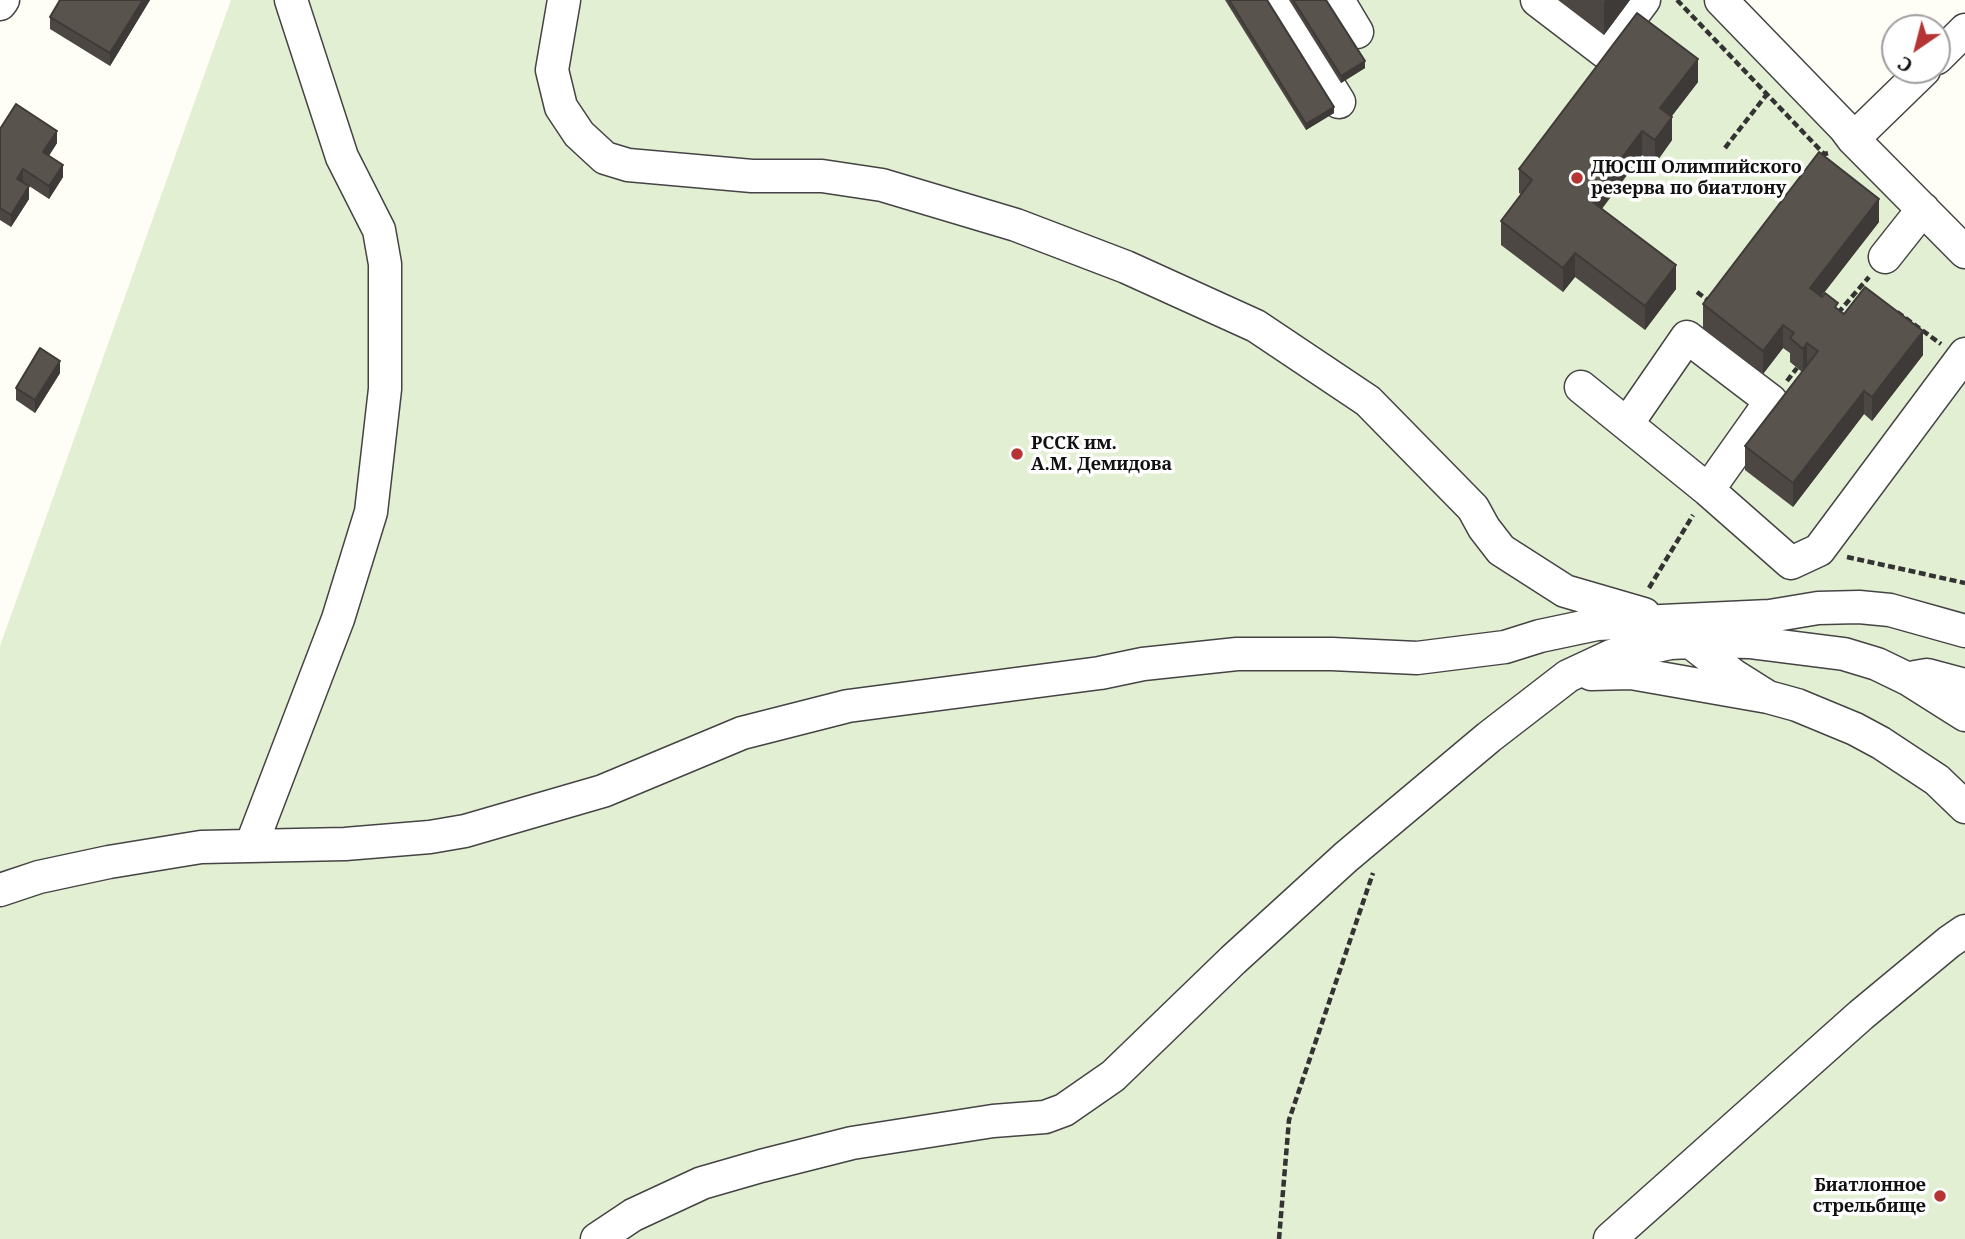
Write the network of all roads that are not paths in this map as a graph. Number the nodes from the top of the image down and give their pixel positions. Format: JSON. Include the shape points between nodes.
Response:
{"nodes":[{"id":1,"x":290,"y":0,"type":"edge"},
{"id":2,"x":564,"y":0,"type":"edge"},
{"id":3,"x":1276,"y":0,"type":"edge"},
{"id":4,"x":1338,"y":0,"type":"edge"},
{"id":5,"x":1537,"y":0,"type":"edge"},
{"id":6,"x":1644,"y":0,"type":"edge"},
{"id":7,"x":1721,"y":0,"type":"edge"},
{"id":8,"x":1965,"y":30,"type":"edge"},
{"id":9,"x":1357,"y":32,"type":"dead end"},
{"id":10,"x":1951,"y":44,"type":"edge"},
{"id":11,"x":1907,"y":84,"type":"edge"},
{"id":12,"x":1339,"y":102,"type":"dead end"},
{"id":13,"x":1848,"y":133,"type":"junction"},
{"id":14,"x":1923,"y":209,"type":"junction"},
{"id":15,"x":1965,"y":251,"type":"edge"},
{"id":16,"x":1885,"y":257,"type":"road end"},
{"id":17,"x":1963,"y":356,"type":"edge"},
{"id":18,"x":1581,"y":387,"type":"dead end"},
{"id":19,"x":1627,"y":424,"type":"junction"},
{"id":20,"x":1708,"y":490,"type":"junction"},
{"id":21,"x":1747,"y":629,"type":"junction"},
{"id":22,"x":1965,"y":631,"type":"edge"},
{"id":23,"x":1680,"y":632,"type":"junction"},
{"id":24,"x":1569,"y":676,"type":"junction"},
{"id":25,"x":1908,"y":679,"type":"junction"},
{"id":26,"x":1965,"y":685,"type":"edge"},
{"id":27,"x":1769,"y":697,"type":"junction"},
{"id":28,"x":1965,"y":715,"type":"edge"},
{"id":29,"x":1965,"y":807,"type":"edge"},
{"id":30,"x":251,"y":846,"type":"junction"},
{"id":31,"x":0,"y":890,"type":"edge"},
{"id":32,"x":1965,"y":932,"type":"edge"},
{"id":33,"x":597,"y":1239,"type":"edge"},
{"id":34,"x":1610,"y":1239,"type":"edge"}],
"edges":[{"from":1,"to":30,"type":"street","via":[[342,157],[379,230],[385,264],[385,389],[371,512],[338,619]]},
{"from":2,"to":23,"type":"street","via":[[552,70],[561,107],[579,134],[605,158],[628,165],[752,176],[822,176],[882,185],[1016,225],[1126,267],[1256,326],[1368,401],[1473,508],[1501,550],[1565,591]]},
{"from":3,"to":12,"type":"street"},
{"from":4,"to":9,"type":"street"},
{"from":5,"to":6,"type":"street","via":[[1605,52]]},
{"from":7,"to":13,"type":"street"},
{"from":8,"to":10,"type":"street"},
{"from":11,"to":13,"type":"street"},
{"from":13,"to":14,"type":"street"},
{"from":14,"to":15,"type":"street"},
{"from":14,"to":16,"type":"street"},
{"from":17,"to":20,"type":"street","via":[[1819,550],[1791,562]]},
{"from":18,"to":19,"type":"street"},
{"from":19,"to":20,"type":"street"},
{"from":19,"to":20,"type":"street","via":[[1687,337],[1771,401]]},
{"from":21,"to":22,"type":"street","via":[[1818,608],[1859,607],[1890,610]]},
{"from":21,"to":23,"type":"street"},
{"from":21,"to":25,"type":"street","via":[[1877,664]]},
{"from":23,"to":24,"type":"street","via":[[1670,643],[1611,656]]},
{"from":23,"to":27,"type":"street"},
{"from":23,"to":30,"type":"street","via":[[1597,624],[1505,647],[1417,658],[1237,654],[848,706],[742,733],[603,791],[465,831],[345,844]]},
{"from":24,"to":27,"type":"street","via":[[1631,673]]},
{"from":24,"to":33,"type":"street","via":[[1346,857],[1113,1076],[1063,1110],[1045,1117],[852,1143],[761,1166],[702,1183],[633,1215]]},
{"from":25,"to":26,"type":"street","via":[[1927,675]]},
{"from":25,"to":28,"type":"street"},
{"from":27,"to":29,"type":"street","via":[[1823,715],[1881,743],[1937,780]]},
{"from":30,"to":31,"type":"street","via":[[201,847],[109,862]]},
{"from":32,"to":34,"type":"street","via":[[1861,1015]]}]}
